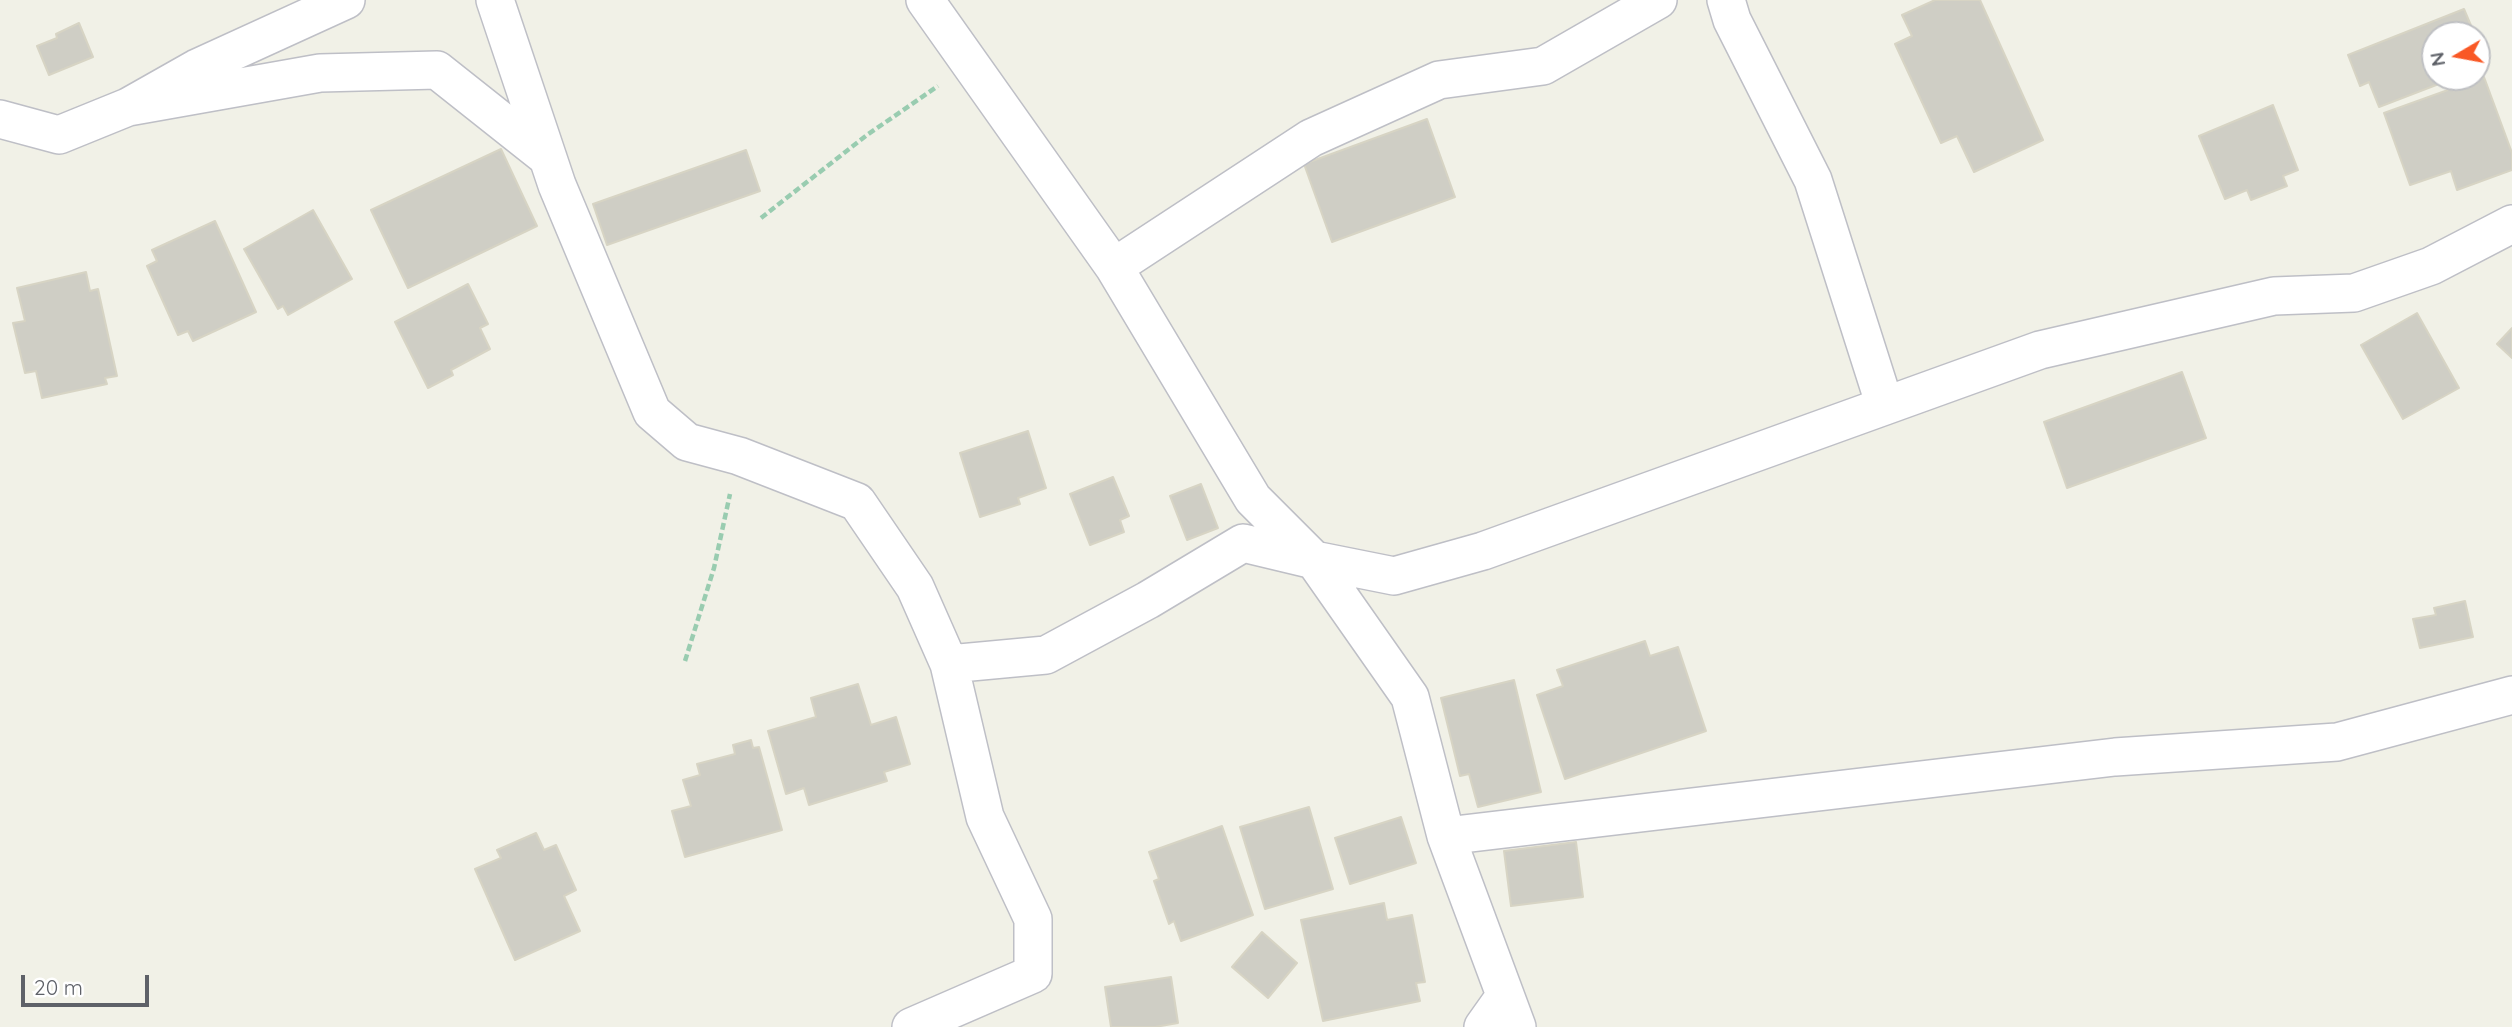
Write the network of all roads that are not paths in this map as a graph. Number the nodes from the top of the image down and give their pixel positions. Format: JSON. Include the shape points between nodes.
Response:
{"nodes":[{"id":1,"x":346,"y":0,"type":"edge"},
{"id":2,"x":495,"y":0,"type":"edge"},
{"id":3,"x":925,"y":0,"type":"edge"},
{"id":4,"x":1658,"y":0,"type":"edge"},
{"id":5,"x":1726,"y":0,"type":"edge"},
{"id":6,"x":128,"y":107,"type":"junction"},
{"id":7,"x":0,"y":119,"type":"edge"},
{"id":8,"x":548,"y":158,"type":"junction"},
{"id":9,"x":2512,"y":224,"type":"edge"},
{"id":10,"x":1114,"y":267,"type":"junction"},
{"id":11,"x":1885,"y":406,"type":"junction"},
{"id":12,"x":1314,"y":560,"type":"junction"},
{"id":13,"x":949,"y":664,"type":"junction"},
{"id":14,"x":2512,"y":695,"type":"edge"},
{"id":15,"x":1446,"y":836,"type":"junction"},
{"id":16,"x":1511,"y":1011,"type":"edge"},
{"id":17,"x":911,"y":1027,"type":"edge"},
{"id":18,"x":1483,"y":1027,"type":"edge"}],
"edges":[{"from":1,"to":6,"type":"street","via":[[197,68]]},
{"from":2,"to":8,"type":"street"},
{"from":3,"to":10,"type":"street"},
{"from":4,"to":10,"type":"street","via":[[1543,66],[1439,80],[1311,138]]},
{"from":5,"to":11,"type":"street","via":[[1813,180]]},
{"from":6,"to":7,"type":"street","via":[[59,135]]},
{"from":6,"to":8,"type":"street","via":[[320,73],[437,70]]},
{"from":8,"to":13,"type":"street","via":[[652,412],[687,442],[738,456],[857,502],[915,587]]},
{"from":9,"to":11,"type":"street","via":[[2431,266],[2354,293],[2274,296],[2040,350]]},
{"from":10,"to":12,"type":"street","via":[[1253,499]]},
{"from":11,"to":12,"type":"street","via":[[1483,551],[1394,576]]},
{"from":12,"to":13,"type":"street","via":[[1243,544],[1046,655]]},
{"from":12,"to":15,"type":"street","via":[[1410,697]]},
{"from":13,"to":17,"type":"street","via":[[985,817],[1033,919],[1033,974]]},
{"from":14,"to":15,"type":"street","via":[[2337,742],[2115,757]]},
{"from":15,"to":16,"type":"street"},
{"from":16,"to":18,"type":"street"}]}
